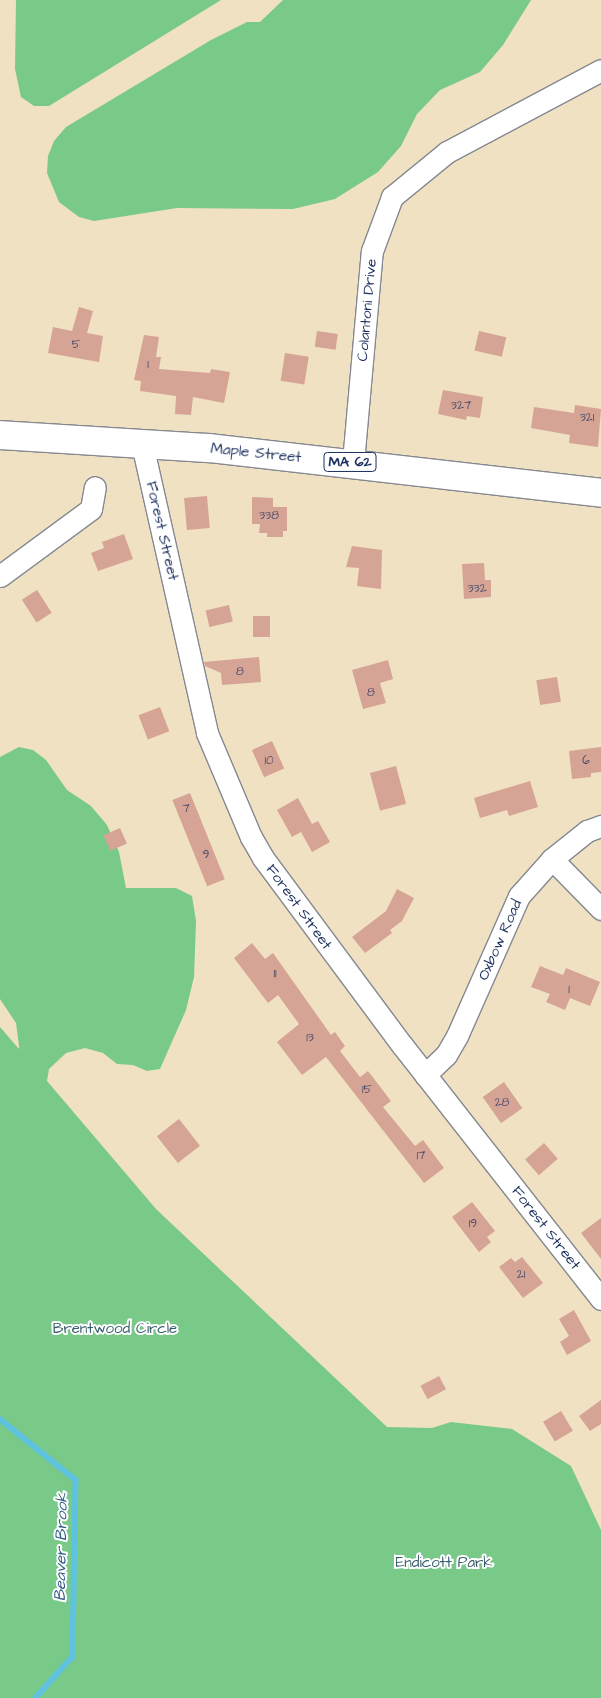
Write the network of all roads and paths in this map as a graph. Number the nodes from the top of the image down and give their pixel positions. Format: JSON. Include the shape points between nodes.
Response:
{"nodes":[{"id":1,"x":601,"y":70,"type":"edge"},
{"id":2,"x":0,"y":436,"type":"edge"},
{"id":3,"x":142,"y":444,"type":"junction"},
{"id":4,"x":353,"y":462,"type":"junction"},
{"id":5,"x":95,"y":487,"type":"dead end"},
{"id":6,"x":601,"y":493,"type":"edge"},
{"id":7,"x":0,"y":576,"type":"edge"},
{"id":8,"x":601,"y":826,"type":"edge"},
{"id":9,"x":552,"y":859,"type":"junction"},
{"id":10,"x":601,"y":908,"type":"edge"},
{"id":11,"x":425,"y":1074,"type":"junction"},
{"id":12,"x":601,"y":1299,"type":"edge"}],
"edges":[{"from":1,"to":4,"type":"street","name":"Colantoni Drive","via":[[447,152],[392,197],[372,251]]},
{"from":2,"to":3,"type":"main road","name":"Maple Street","number":"MA 62"},
{"from":3,"to":4,"type":"main road","name":"Maple Street","number":"MA 62"},
{"from":3,"to":11,"type":"street","name":"Forest Street","via":[[207,733],[251,837],[263,858]]},
{"from":4,"to":6,"type":"main road","name":"Maple Street","number":"MA 62"},
{"from":5,"to":7,"type":"street","via":[[92,509]]},
{"from":8,"to":9,"type":"street","name":"Oxbow Road","via":[[587,831]]},
{"from":9,"to":10,"type":"street"},
{"from":9,"to":11,"type":"street","name":"Oxbow Road","via":[[519,896],[457,1036],[446,1055]]},
{"from":11,"to":12,"type":"street","name":"Forest Street"}]}
